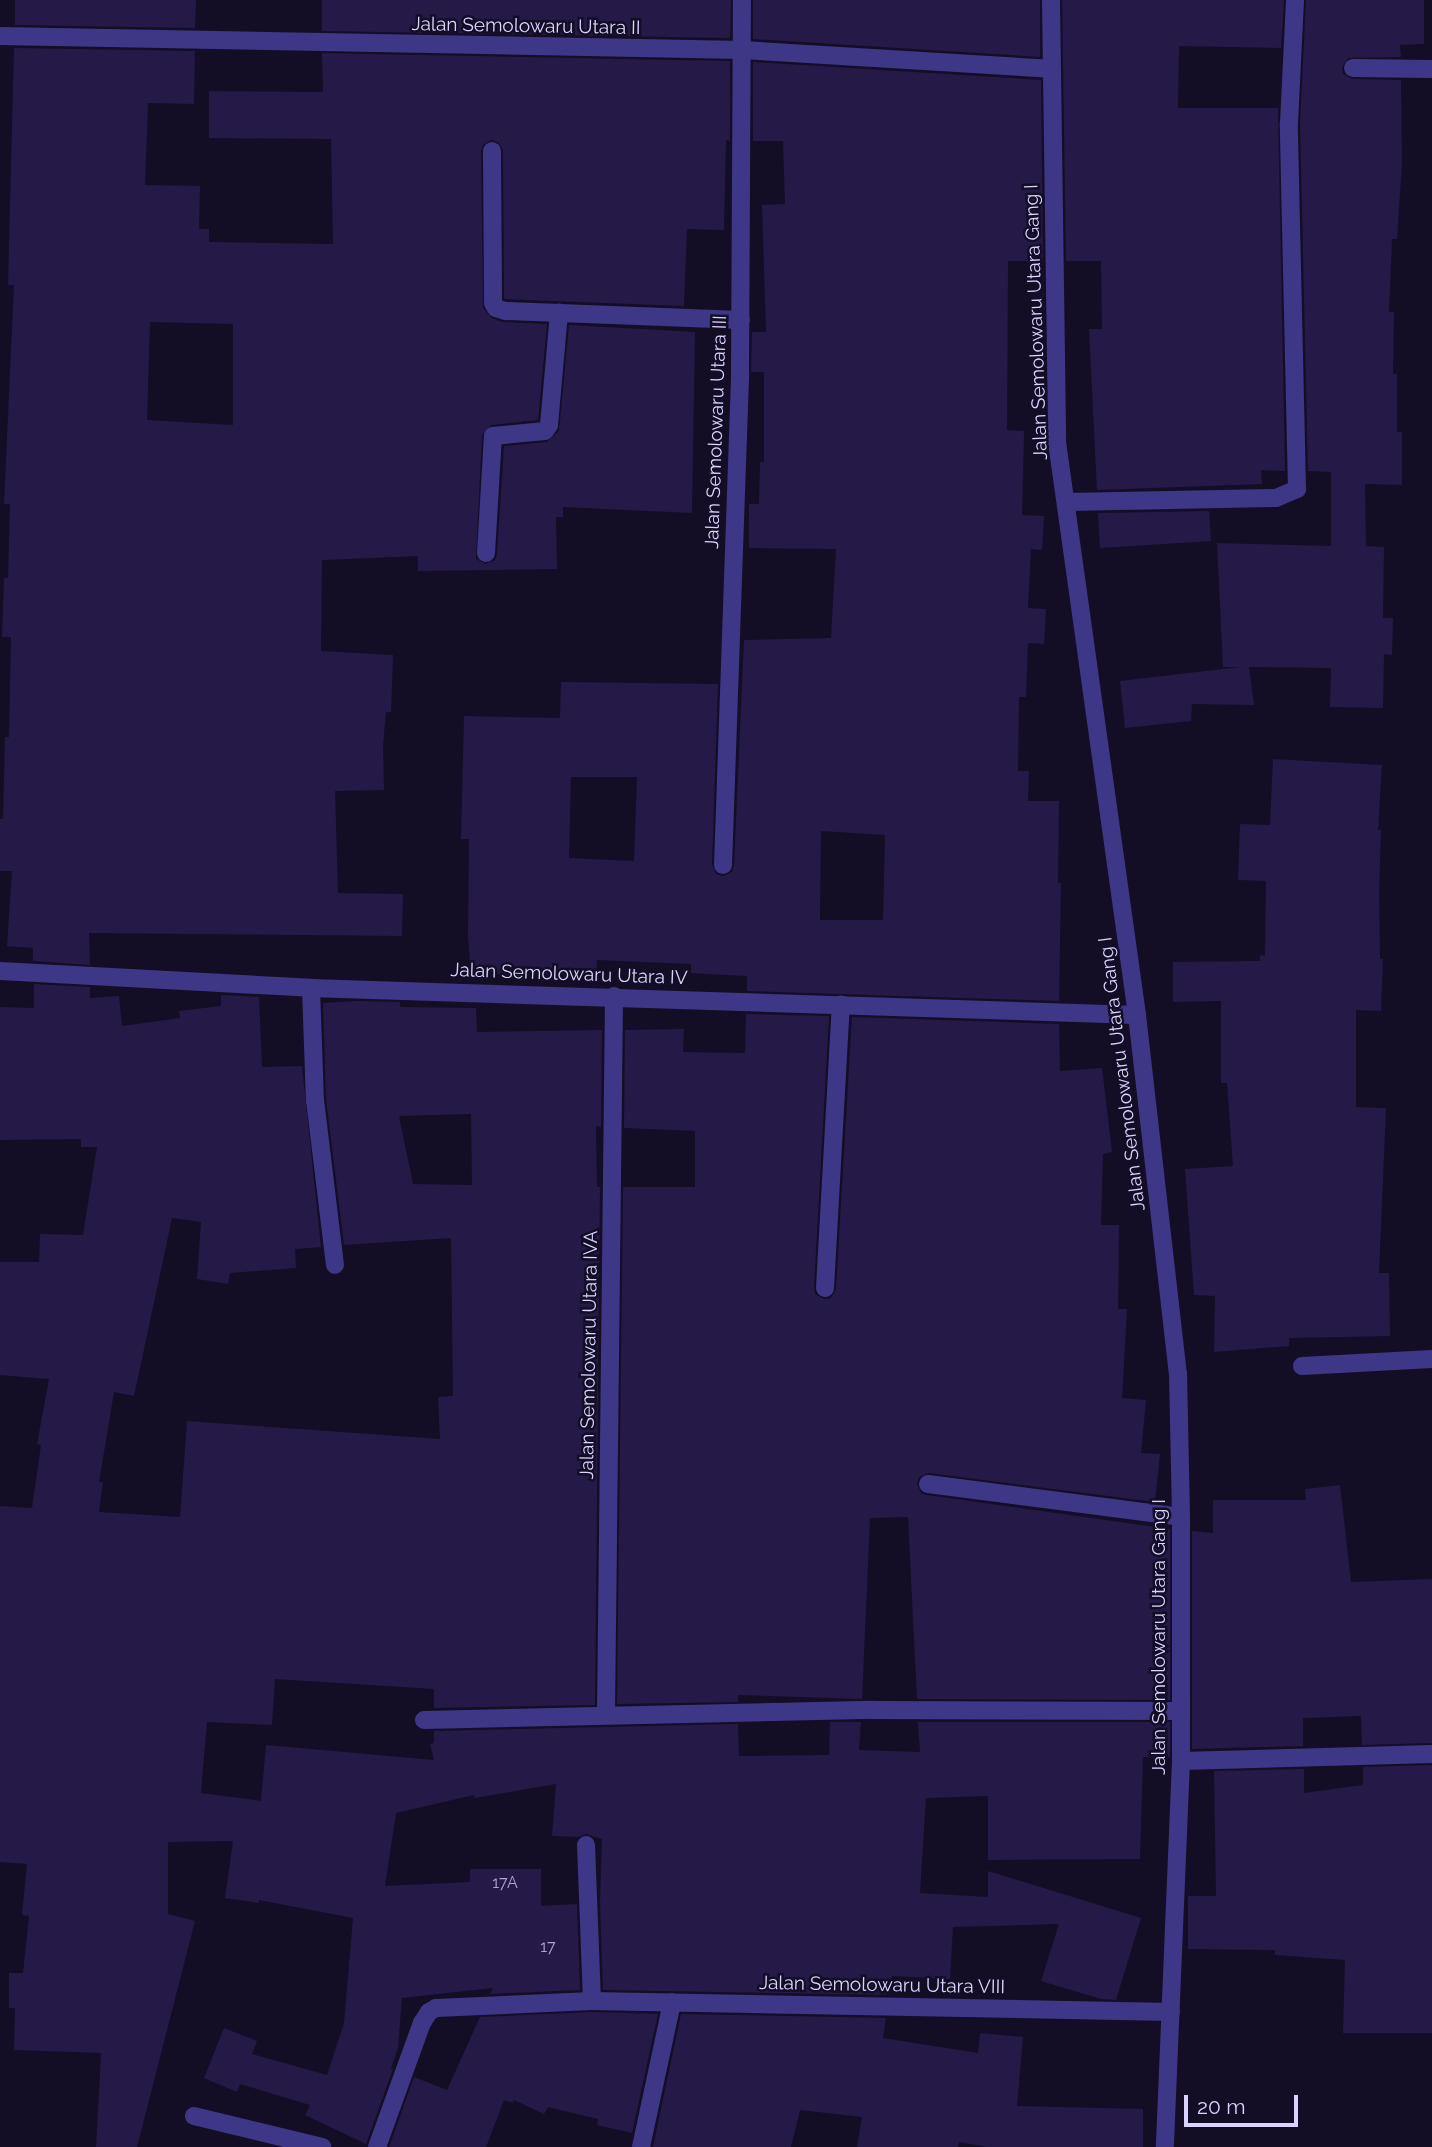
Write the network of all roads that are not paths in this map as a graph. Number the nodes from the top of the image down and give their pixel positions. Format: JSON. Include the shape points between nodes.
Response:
{"nodes":[{"id":1,"x":742,"y":0,"type":"edge"},
{"id":2,"x":1051,"y":0,"type":"edge"},
{"id":3,"x":1295,"y":0,"type":"edge"},
{"id":4,"x":0,"y":36,"type":"edge"},
{"id":5,"x":743,"y":50,"type":"junction"},
{"id":6,"x":1050,"y":68,"type":"junction"},
{"id":7,"x":1353,"y":68,"type":"dead end"},
{"id":8,"x":1432,"y":69,"type":"edge"},
{"id":9,"x":492,"y":151,"type":"dead end"},
{"id":10,"x":559,"y":312,"type":"junction"},
{"id":11,"x":741,"y":320,"type":"junction"},
{"id":12,"x":1067,"y":502,"type":"junction"},
{"id":13,"x":486,"y":553,"type":"dead end"},
{"id":14,"x":723,"y":865,"type":"dead end"},
{"id":15,"x":0,"y":971,"type":"edge"},
{"id":16,"x":311,"y":988,"type":"junction"},
{"id":17,"x":614,"y":996,"type":"junction"},
{"id":18,"x":841,"y":1004,"type":"junction"},
{"id":19,"x":1137,"y":1014,"type":"junction"},
{"id":20,"x":335,"y":1265,"type":"dead end"},
{"id":21,"x":825,"y":1288,"type":"dead end"},
{"id":22,"x":1432,"y":1359,"type":"edge"},
{"id":23,"x":1302,"y":1366,"type":"dead end"},
{"id":24,"x":928,"y":1484,"type":"dead end"},
{"id":25,"x":1181,"y":1517,"type":"junction"},
{"id":26,"x":1180,"y":1712,"type":"junction"},
{"id":27,"x":606,"y":1714,"type":"junction"},
{"id":28,"x":424,"y":1720,"type":"dead end"},
{"id":29,"x":1432,"y":1754,"type":"edge"},
{"id":30,"x":1181,"y":1761,"type":"junction"},
{"id":31,"x":586,"y":1844,"type":"dead end"},
{"id":32,"x":592,"y":2001,"type":"junction"},
{"id":33,"x":672,"y":2002,"type":"junction"},
{"id":34,"x":1171,"y":2012,"type":"junction"},
{"id":35,"x":194,"y":2116,"type":"dead end"},
{"id":36,"x":322,"y":2147,"type":"edge"},
{"id":37,"x":377,"y":2147,"type":"edge"},
{"id":38,"x":641,"y":2147,"type":"edge"},
{"id":39,"x":1165,"y":2147,"type":"edge"}],
"edges":[{"from":1,"to":5,"type":"street","name":"Jalan Semolowaru Utara III"},
{"from":2,"to":6,"type":"street","name":"Jalan Semolowaru Utara Gang I"},
{"from":3,"to":12,"type":"street","via":[[1289,123],[1297,489],[1276,498]]},
{"from":4,"to":5,"type":"street","name":"Jalan Semolowaru Utara II"},
{"from":5,"to":6,"type":"street","name":"Jalan Semolowaru Utara II"},
{"from":5,"to":11,"type":"street","name":"Jalan Semolowaru Utara III"},
{"from":6,"to":12,"type":"street","name":"Jalan Semolowaru Utara Gang I","via":[[1057,442]]},
{"from":7,"to":8,"type":"street"},
{"from":9,"to":10,"type":"street","via":[[493,303],[505,312]]},
{"from":10,"to":11,"type":"street"},
{"from":10,"to":13,"type":"street","via":[[549,425],[545,431],[493,436]]},
{"from":11,"to":14,"type":"street","name":"Jalan Semolowaru Utara III"},
{"from":12,"to":19,"type":"street","name":"Jalan Semolowaru Utara Gang I"},
{"from":15,"to":16,"type":"street","name":"Jalan Semolowaru Utara IV"},
{"from":16,"to":17,"type":"street","name":"Jalan Semolowaru Utara IV"},
{"from":16,"to":20,"type":"street","via":[[315,1100]]},
{"from":17,"to":18,"type":"street","name":"Jalan Semolowaru Utara IV"},
{"from":17,"to":27,"type":"street","name":"Jalan Semolowaru Utara IVA"},
{"from":18,"to":19,"type":"street","name":"Jalan Semolowaru Utara IV"},
{"from":18,"to":21,"type":"street"},
{"from":19,"to":25,"type":"street","name":"Jalan Semolowaru Utara Gang I","via":[[1178,1373]]},
{"from":22,"to":23,"type":"street"},
{"from":24,"to":25,"type":"street"},
{"from":25,"to":26,"type":"street","name":"Jalan Semolowaru Utara Gang I"},
{"from":26,"to":27,"type":"street"},
{"from":26,"to":30,"type":"street","name":"Jalan Semolowaru Utara Gang I"},
{"from":27,"to":28,"type":"street"},
{"from":29,"to":30,"type":"street"},
{"from":30,"to":34,"type":"street","name":"Jalan Semolowaru Utara Gang I"},
{"from":31,"to":32,"type":"street"},
{"from":32,"to":33,"type":"street","name":"Jalan Semolowaru Utara VIII"},
{"from":32,"to":37,"type":"street","name":"Jalan Semolowaru Utara VIII","via":[[460,2006],[429,2012]]},
{"from":33,"to":34,"type":"street","name":"Jalan Semolowaru Utara VIII"},
{"from":33,"to":38,"type":"street"},
{"from":34,"to":39,"type":"street","name":"Jalan Semolowaru Utara Gang I"},
{"from":35,"to":36,"type":"street"}]}
